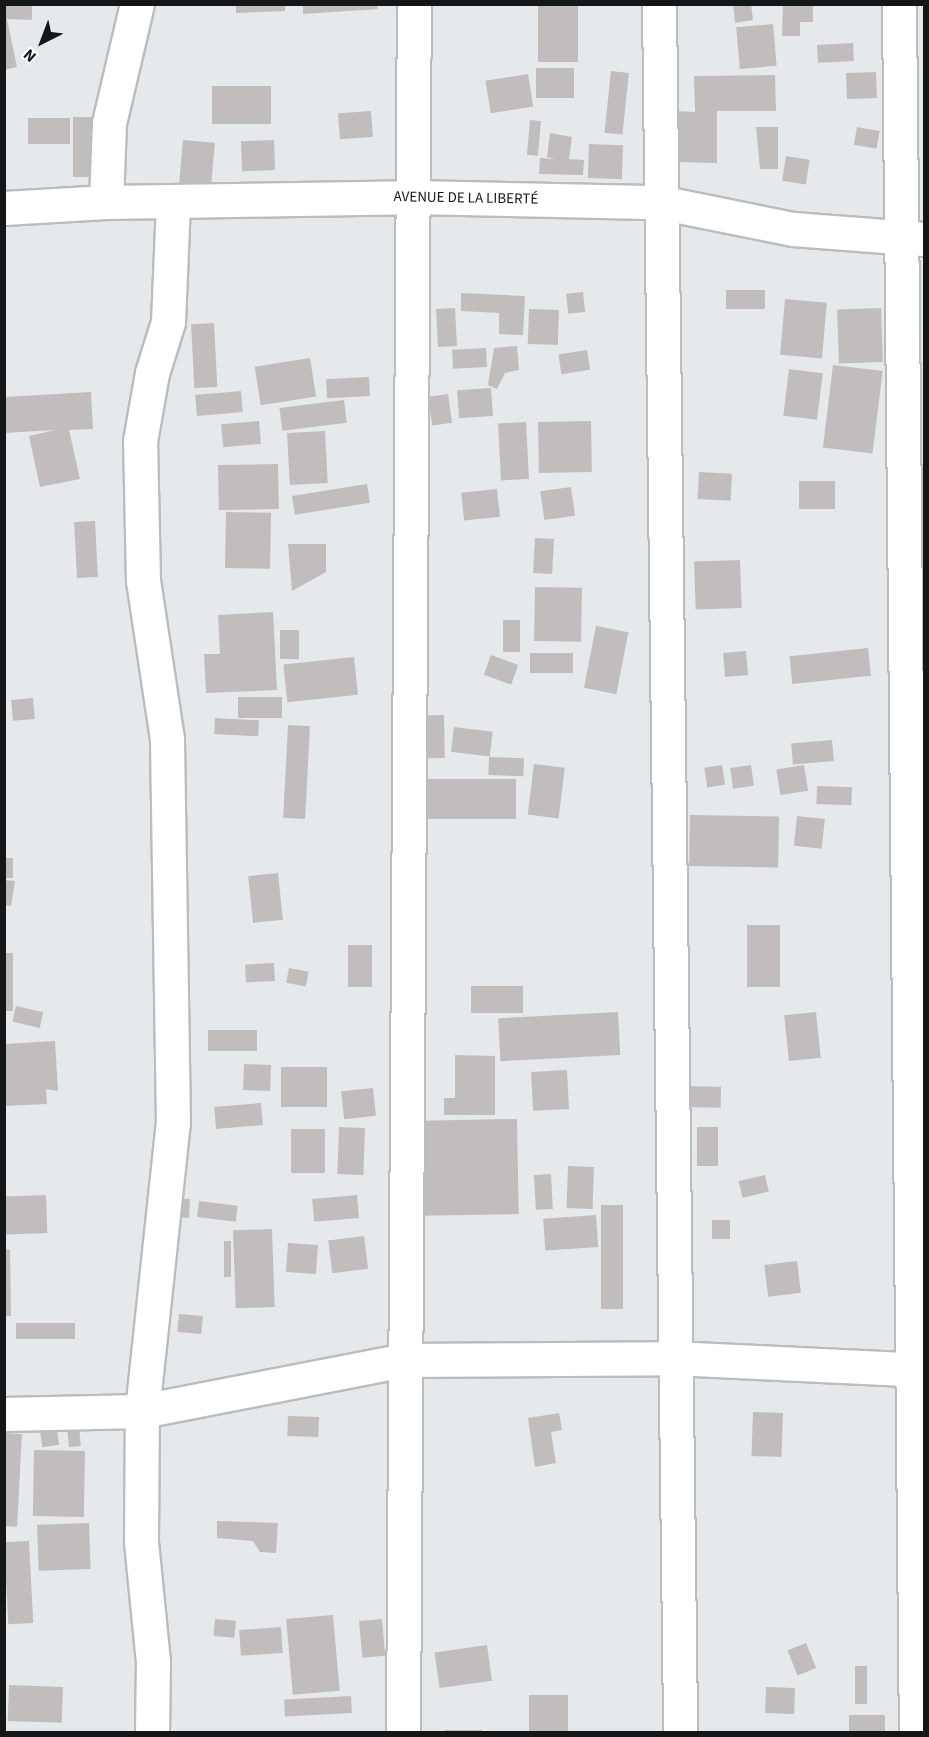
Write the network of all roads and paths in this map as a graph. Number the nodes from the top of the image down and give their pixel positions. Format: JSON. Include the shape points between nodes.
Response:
{"nodes":[{"id":1,"x":137,"y":4,"type":"edge"},
{"id":2,"x":414,"y":4,"type":"edge"},
{"id":3,"x":659,"y":4,"type":"edge"},
{"id":4,"x":899,"y":4,"type":"edge"},
{"id":5,"x":410,"y":196,"type":"junction"},
{"id":6,"x":106,"y":202,"type":"junction"},
{"id":7,"x":172,"y":202,"type":"junction"},
{"id":8,"x":659,"y":202,"type":"junction"},
{"id":9,"x":4,"y":207,"type":"edge"},
{"id":10,"x":913,"y":240,"type":"edge"},
{"id":11,"x":674,"y":1358,"type":"junction"},
{"id":12,"x":405,"y":1360,"type":"junction"},
{"id":13,"x":917,"y":1370,"type":"edge"},
{"id":14,"x":142,"y":1410,"type":"junction"},
{"id":15,"x":4,"y":1414,"type":"edge"},
{"id":16,"x":152,"y":1732,"type":"edge"},
{"id":17,"x":403,"y":1732,"type":"edge"},
{"id":18,"x":680,"y":1732,"type":"edge"},
{"id":19,"x":916,"y":1732,"type":"edge"}],
"edges":[{"from":1,"to":6,"type":"street","via":[[109,123]]},
{"from":2,"to":5,"type":"street"},
{"from":3,"to":8,"type":"street"},
{"from":4,"to":10,"type":"street"},
{"from":5,"to":7,"type":"street","name":"AVENUE DE LA LIBERTÉ"},
{"from":5,"to":8,"type":"street","name":"AVENUE DE LA LIBERTÉ"},
{"from":5,"to":12,"type":"street"},
{"from":6,"to":7,"type":"street","name":"AVENUE DE LA LIBERTÉ"},
{"from":6,"to":9,"type":"street","name":"AVENUE DE LA LIBERTÉ"},
{"from":7,"to":14,"type":"street","via":[[168,322],[152,373],[140,441],[143,581],[167,739],[173,1123]]},
{"from":8,"to":10,"type":"street","name":"AVENUE DE LA LIBERTÉ","via":[[793,229]]},
{"from":8,"to":11,"type":"street"},
{"from":10,"to":13,"type":"street"},
{"from":11,"to":12,"type":"street"},
{"from":11,"to":13,"type":"street"},
{"from":11,"to":18,"type":"street"},
{"from":12,"to":14,"type":"street"},
{"from":12,"to":17,"type":"street"},
{"from":13,"to":19,"type":"street"},
{"from":14,"to":15,"type":"street"},
{"from":14,"to":16,"type":"street","via":[[141,1541],[153,1662]]}]}
